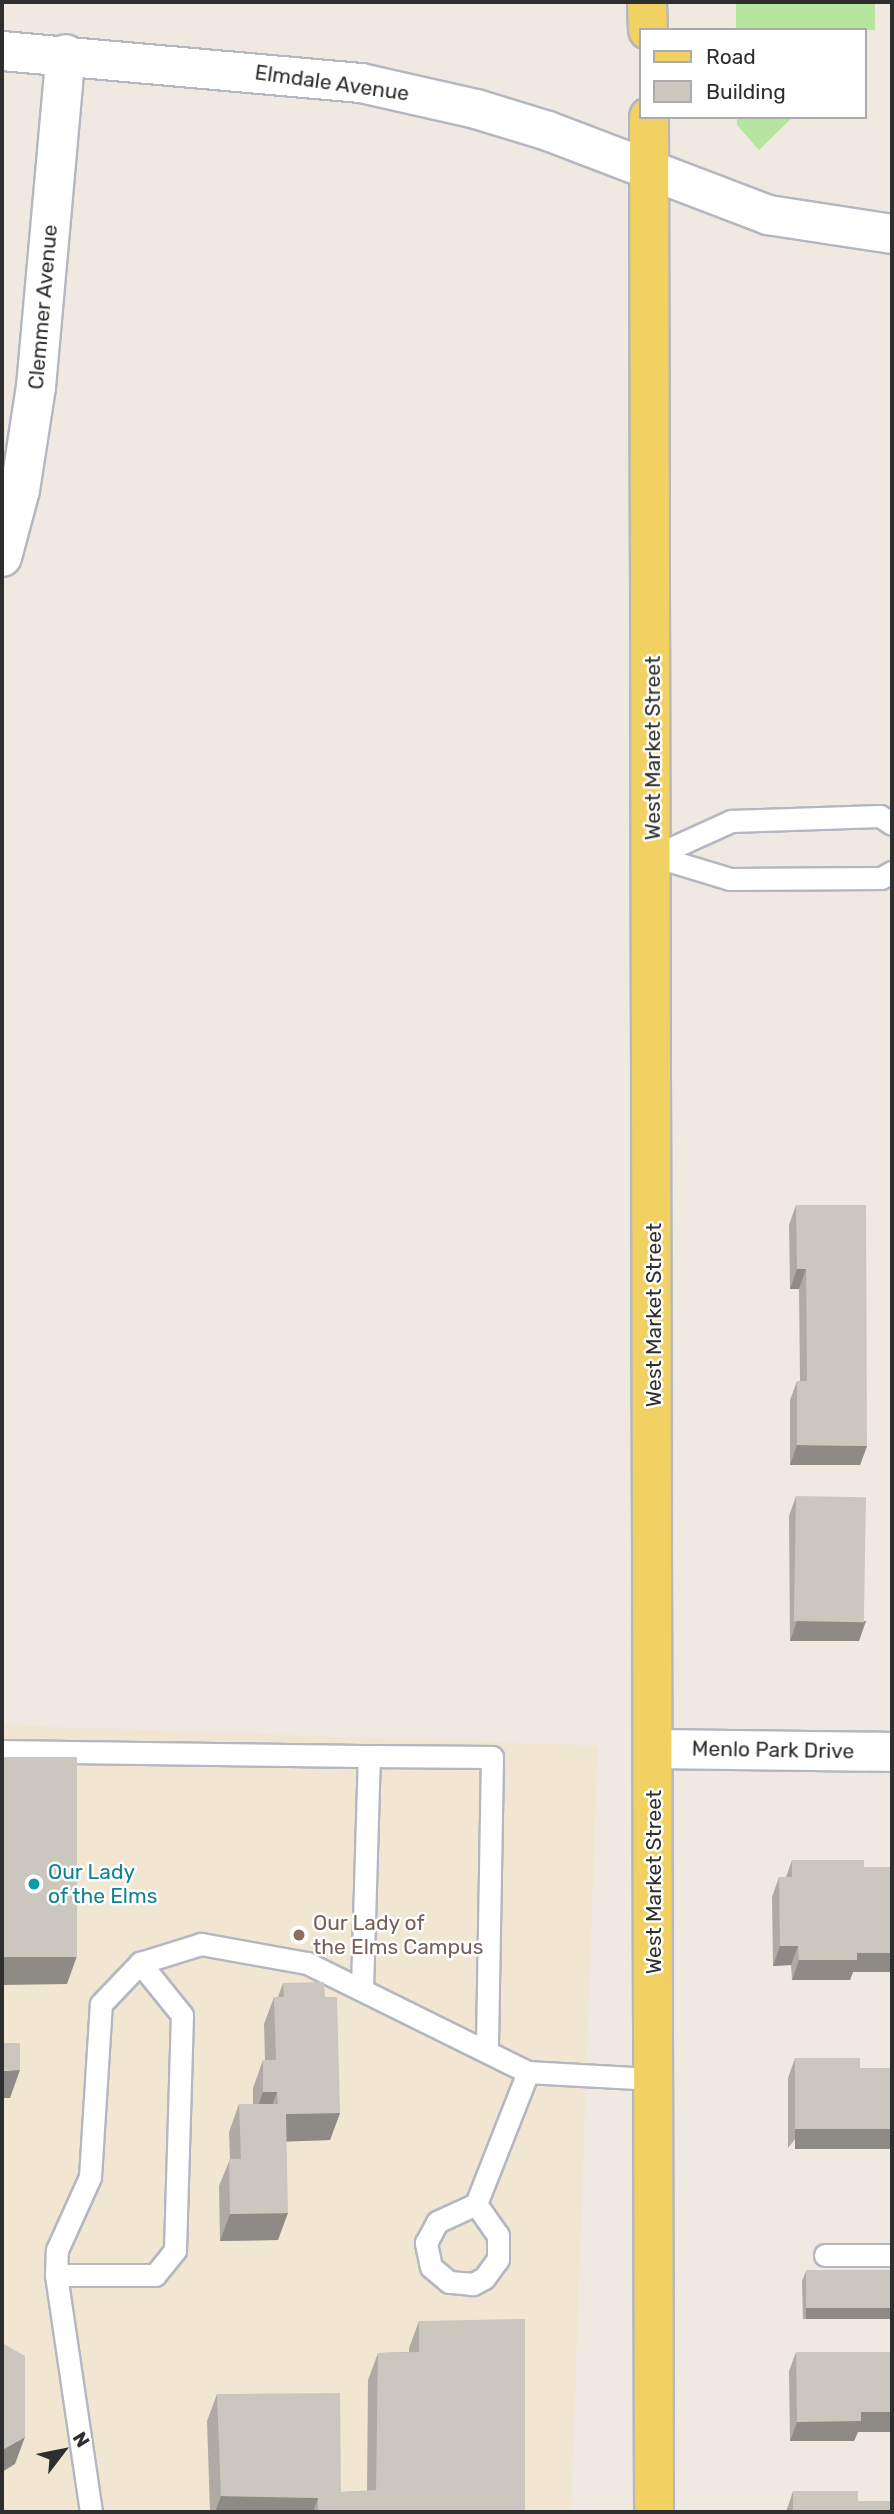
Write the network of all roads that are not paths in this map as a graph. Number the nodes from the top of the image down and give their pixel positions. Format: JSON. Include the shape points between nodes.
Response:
{"nodes":[{"id":1,"x":647,"y":2,"type":"edge"},
{"id":2,"x":648,"y":28,"type":"edge"},
{"id":3,"x":2,"y":51,"type":"edge"},
{"id":4,"x":66,"y":54,"type":"junction"},
{"id":5,"x":649,"y":119,"type":"edge"},
{"id":6,"x":649,"y":173,"type":"junction"},
{"id":7,"x":892,"y":234,"type":"edge"},
{"id":8,"x":2,"y":557,"type":"edge"},
{"id":9,"x":892,"y":824,"type":"edge"},
{"id":10,"x":653,"y":856,"type":"junction"},
{"id":11,"x":892,"y":872,"type":"edge"},
{"id":12,"x":654,"y":1749,"type":"junction"},
{"id":13,"x":2,"y":1751,"type":"edge"},
{"id":14,"x":892,"y":1752,"type":"edge"},
{"id":15,"x":369,"y":1756,"type":"junction"},
{"id":16,"x":141,"y":1963,"type":"junction"},
{"id":17,"x":362,"y":1988,"type":"junction"},
{"id":18,"x":487,"y":2049,"type":"junction"},
{"id":19,"x":528,"y":2072,"type":"junction"},
{"id":20,"x":654,"y":2079,"type":"junction"},
{"id":21,"x":475,"y":2204,"type":"dead end"},
{"id":22,"x":825,"y":2255,"type":"dead end"},
{"id":23,"x":892,"y":2255,"type":"edge"},
{"id":24,"x":56,"y":2275,"type":"junction"},
{"id":25,"x":91,"y":2512,"type":"edge"},
{"id":26,"x":654,"y":2512,"type":"edge"}],
"edges":[{"from":1,"to":2,"type":"main road"},
{"from":3,"to":4,"type":"street","name":"Elmdale Avenue"},
{"from":4,"to":6,"type":"street","name":"Elmdale Avenue","via":[[361,83],[488,113]]},
{"from":4,"to":8,"type":"street","name":"Clemmer Avenue","via":[[36,387],[20,491]]},
{"from":5,"to":6,"type":"main road","name":"West Market Street"},
{"from":6,"to":7,"type":"street","name":"Elmdale Avenue","via":[[768,215]]},
{"from":6,"to":10,"type":"main road","name":"West Market Street"},
{"from":9,"to":10,"type":"lane","via":[[880,816],[731,821]]},
{"from":10,"to":11,"type":"lane","via":[[730,879],[881,878]]},
{"from":10,"to":12,"type":"main road","name":"West Market Street"},
{"from":12,"to":14,"type":"street","name":"Menlo Park Drive"},
{"from":12,"to":20,"type":"main road","name":"West Market Street"},
{"from":13,"to":15,"type":"lane"},
{"from":15,"to":17,"type":"lane"},
{"from":15,"to":18,"type":"lane","via":[[492,1757]]},
{"from":16,"to":17,"type":"lane","via":[[201,1944],[307,1962]]},
{"from":16,"to":24,"type":"lane","via":[[101,2004],[90,2177],[57,2250]]},
{"from":16,"to":24,"type":"lane","via":[[182,2015],[175,2250],[155,2275]]},
{"from":17,"to":18,"type":"lane"},
{"from":18,"to":19,"type":"lane"},
{"from":19,"to":20,"type":"lane"},
{"from":19,"to":21,"type":"lane"},
{"from":20,"to":26,"type":"main road","name":"West Market Street"},
{"from":22,"to":23,"type":"lane"},
{"from":24,"to":25,"type":"lane"}]}
